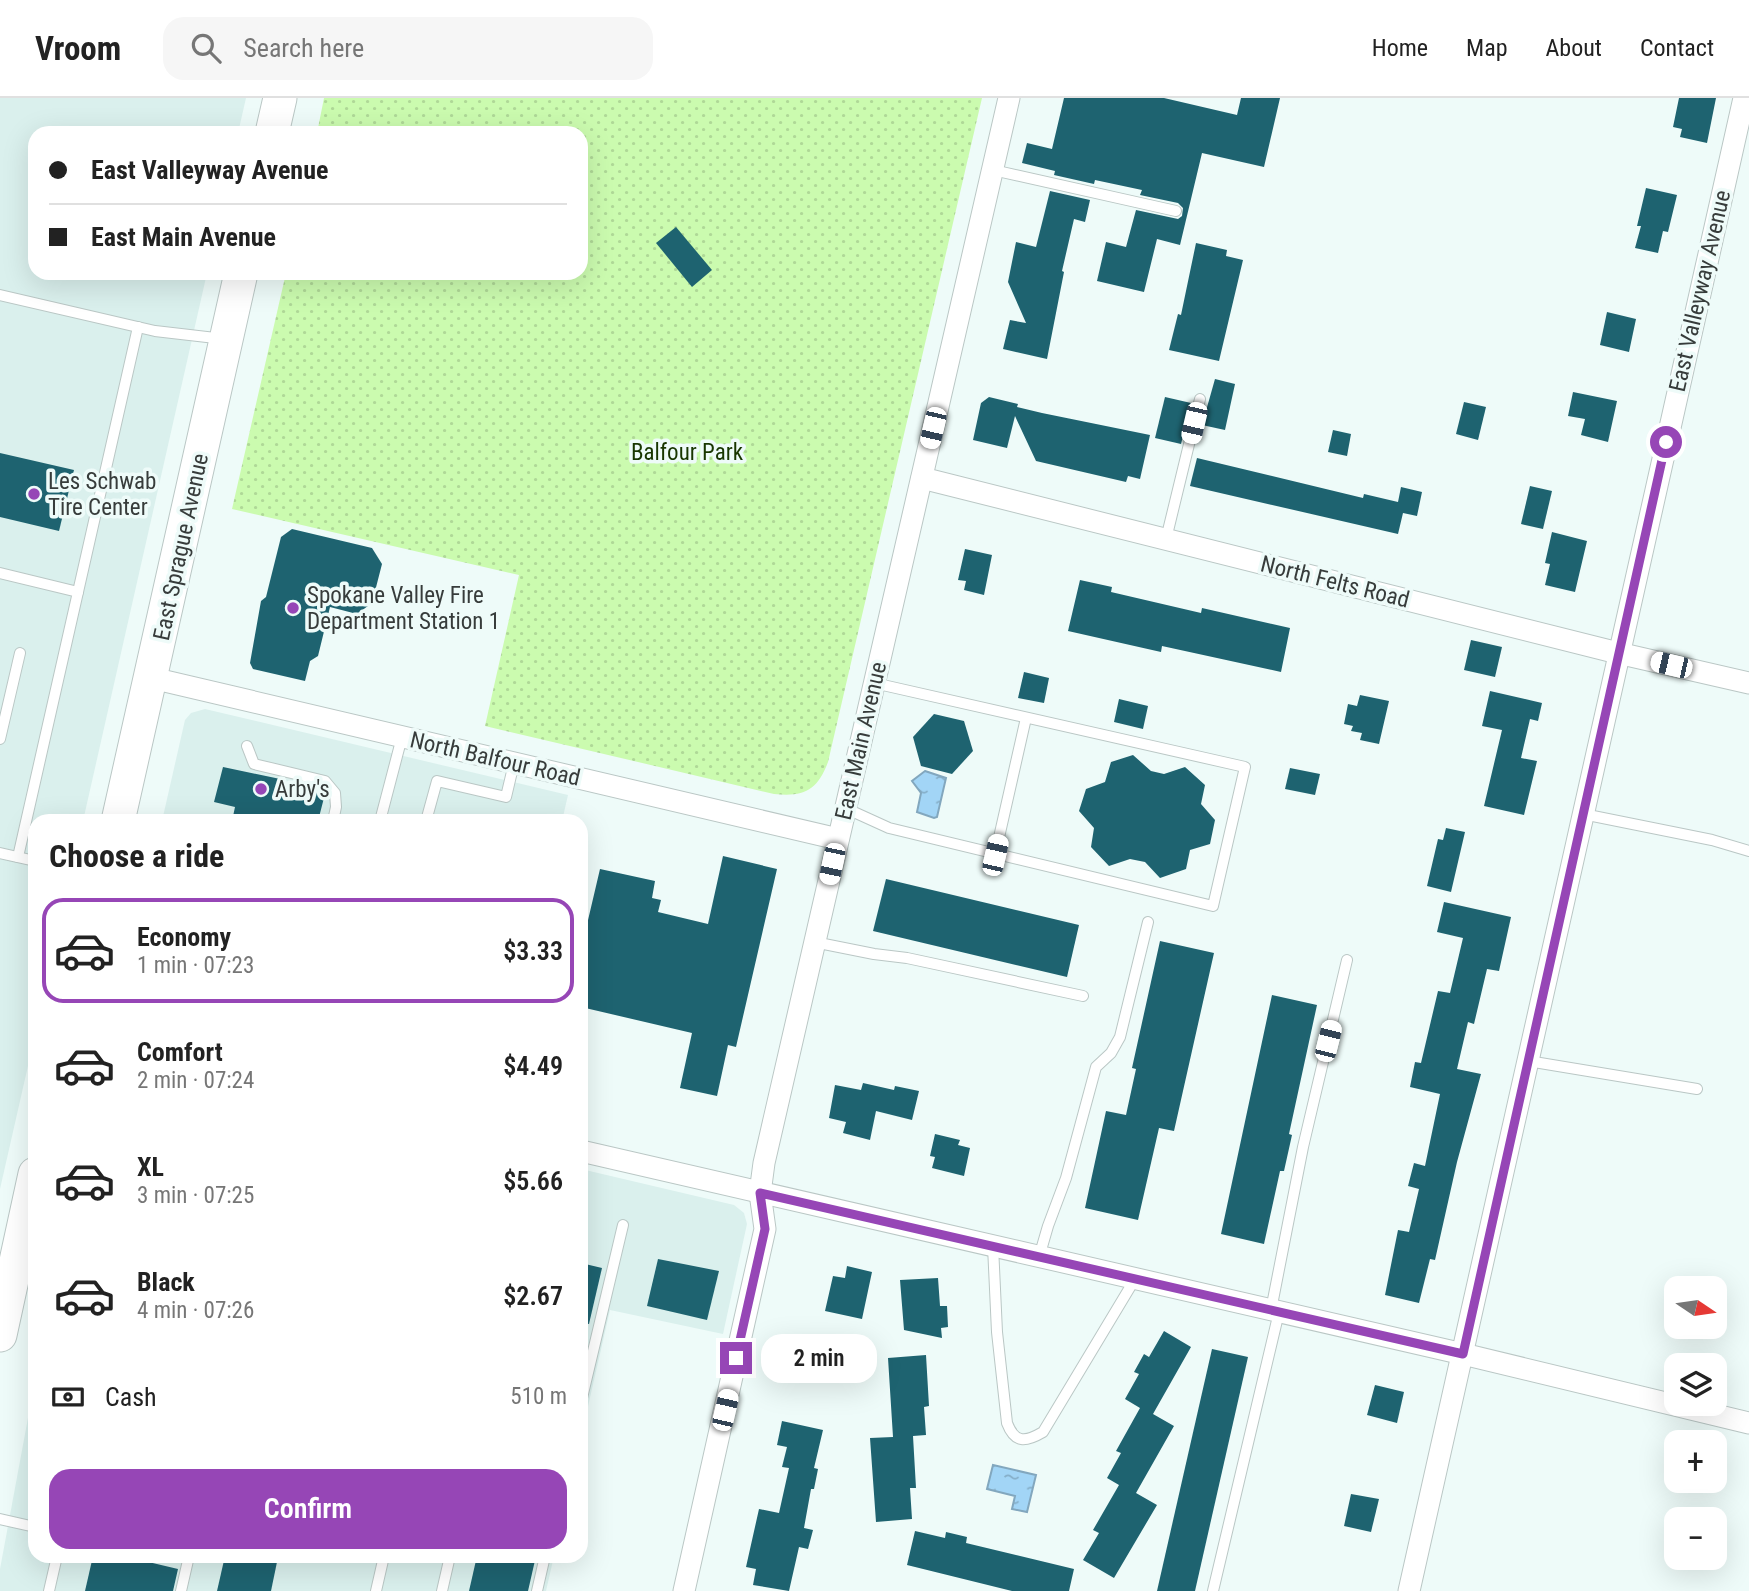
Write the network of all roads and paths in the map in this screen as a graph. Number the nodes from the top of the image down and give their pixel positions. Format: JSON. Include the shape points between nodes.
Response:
{"nodes":[{"id":1,"x":280,"y":98,"type":"edge"},
{"id":2,"x":1009,"y":98,"type":"edge"},
{"id":3,"x":1744,"y":98,"type":"edge"},
{"id":4,"x":274,"y":126,"type":"edge"},
{"id":5,"x":993,"y":170,"type":"junction"},
{"id":6,"x":1176,"y":211,"type":"dead end"},
{"id":7,"x":239,"y":280,"type":"edge"},
{"id":8,"x":0,"y":295,"type":"edge"},
{"id":9,"x":138,"y":327,"type":"junction"},
{"id":10,"x":226,"y":339,"type":"junction"},
{"id":11,"x":1200,"y":399,"type":"dead end"},
{"id":12,"x":922,"y":478,"type":"junction"},
{"id":13,"x":1166,"y":539,"type":"junction"},
{"id":14,"x":0,"y":573,"type":"edge"},
{"id":15,"x":78,"y":592,"type":"junction"},
{"id":16,"x":20,"y":653,"type":"dead end"},
{"id":17,"x":1618,"y":653,"type":"junction"},
{"id":18,"x":152,"y":678,"type":"junction"},
{"id":19,"x":1749,"y":683,"type":"edge"},
{"id":20,"x":874,"y":684,"type":"junction"},
{"id":21,"x":1026,"y":718,"type":"junction"},
{"id":22,"x":402,"y":737,"type":"junction"},
{"id":23,"x":0,"y":739,"type":"edge"},
{"id":24,"x":247,"y":746,"type":"dead end"},
{"id":25,"x":514,"y":763,"type":"junction"},
{"id":26,"x":845,"y":808,"type":"junction"},
{"id":27,"x":121,"y":814,"type":"edge"},
{"id":28,"x":334,"y":814,"type":"edge"},
{"id":29,"x":382,"y":814,"type":"edge"},
{"id":30,"x":428,"y":814,"type":"edge"},
{"id":31,"x":1583,"y":814,"type":"junction"},
{"id":32,"x":838,"y":839,"type":"junction"},
{"id":33,"x":1749,"y":851,"type":"edge"},
{"id":34,"x":0,"y":853,"type":"edge"},
{"id":35,"x":995,"y":855,"type":"junction"},
{"id":36,"x":18,"y":857,"type":"junction"},
{"id":37,"x":28,"y":859,"type":"edge"},
{"id":38,"x":1148,"y":922,"type":"dead end"},
{"id":39,"x":814,"y":942,"type":"junction"},
{"id":40,"x":1348,"y":960,"type":"dead end"},
{"id":41,"x":1083,"y":996,"type":"dead end"},
{"id":42,"x":1528,"y":1061,"type":"junction"},
{"id":43,"x":1697,"y":1088,"type":"dead end"},
{"id":44,"x":588,"y":1153,"type":"edge"},
{"id":45,"x":760,"y":1193,"type":"junction"},
{"id":46,"x":28,"y":1204,"type":"edge"},
{"id":47,"x":24,"y":1221,"type":"edge"},
{"id":48,"x":623,"y":1225,"type":"dead end"},
{"id":49,"x":993,"y":1246,"type":"junction"},
{"id":50,"x":1040,"y":1257,"type":"junction"},
{"id":51,"x":1135,"y":1279,"type":"junction"},
{"id":52,"x":1275,"y":1311,"type":"junction"},
{"id":53,"x":0,"y":1335,"type":"edge"},
{"id":54,"x":1463,"y":1354,"type":"junction"},
{"id":55,"x":588,"y":1372,"type":"edge"},
{"id":56,"x":1749,"y":1423,"type":"edge"},
{"id":57,"x":0,"y":1518,"type":"edge"},
{"id":58,"x":28,"y":1525,"type":"edge"},
{"id":59,"x":55,"y":1563,"type":"edge"},
{"id":60,"x":187,"y":1563,"type":"edge"},
{"id":61,"x":382,"y":1563,"type":"edge"},
{"id":62,"x":448,"y":1563,"type":"edge"},
{"id":63,"x":543,"y":1563,"type":"edge"},
{"id":64,"x":49,"y":1591,"type":"edge"},
{"id":65,"x":181,"y":1591,"type":"edge"},
{"id":66,"x":376,"y":1591,"type":"edge"},
{"id":67,"x":442,"y":1591,"type":"edge"},
{"id":68,"x":537,"y":1591,"type":"edge"},
{"id":69,"x":684,"y":1591,"type":"edge"},
{"id":70,"x":1213,"y":1591,"type":"edge"},
{"id":71,"x":1409,"y":1591,"type":"edge"}],
"edges":[{"from":1,"to":4,"type":"main road"},
{"from":2,"to":5,"type":"street","name":"East Main Avenue"},
{"from":3,"to":17,"type":"street","name":"East Valleyway Avenue"},
{"from":5,"to":6,"type":"lane"},
{"from":5,"to":12,"type":"street","name":"East Main Avenue"},
{"from":7,"to":10,"type":"main road","name":"East Sprague Avenue"},
{"from":8,"to":9,"type":"lane"},
{"from":9,"to":10,"type":"lane"},
{"from":9,"to":15,"type":"lane"},
{"from":10,"to":18,"type":"main road","name":"East Sprague Avenue"},
{"from":11,"to":13,"type":"lane"},
{"from":12,"to":13,"type":"street","name":"North Felts Road"},
{"from":12,"to":20,"type":"street","name":"East Main Avenue"},
{"from":13,"to":17,"type":"street","name":"North Felts Road"},
{"from":14,"to":15,"type":"lane"},
{"from":15,"to":36,"type":"lane"},
{"from":16,"to":23,"type":"lane"},
{"from":17,"to":19,"type":"street","name":"North Felts Road"},
{"from":17,"to":31,"type":"street","name":"East Valleyway Avenue"},
{"from":18,"to":22,"type":"street","name":"North Balfour Road"},
{"from":18,"to":27,"type":"main road","name":"East Sprague Avenue"},
{"from":20,"to":21,"type":"lane"},
{"from":20,"to":26,"type":"street","name":"East Main Avenue"},
{"from":21,"to":35,"type":"lane"},
{"from":21,"to":35,"type":"lane","via":[[1245,767],[1213,906]]},
{"from":22,"to":25,"type":"street","name":"North Balfour Road"},
{"from":22,"to":29,"type":"lane"},
{"from":24,"to":28,"type":"lane","via":[[254,764],[325,781],[335,793]]},
{"from":25,"to":30,"type":"lane","via":[[506,797],[437,781]]},
{"from":25,"to":32,"type":"street","name":"North Balfour Road"},
{"from":26,"to":32,"type":"street","name":"East Main Avenue"},
{"from":26,"to":35,"type":"lane","via":[[889,828]]},
{"from":31,"to":33,"type":"lane"},
{"from":31,"to":42,"type":"street","name":"East Valleyway Avenue"},
{"from":32,"to":39,"type":"street","name":"East Main Avenue"},
{"from":34,"to":36,"type":"lane"},
{"from":36,"to":37,"type":"lane"},
{"from":38,"to":50,"type":"lane","via":[[1121,1037],[1096,1067]]},
{"from":39,"to":41,"type":"lane"},
{"from":39,"to":45,"type":"street","name":"East Main Avenue"},
{"from":40,"to":52,"type":"lane","via":[[1303,1147]]},
{"from":42,"to":43,"type":"lane"},
{"from":42,"to":54,"type":"street","name":"East Valleyway Avenue"},
{"from":44,"to":45,"type":"street"},
{"from":45,"to":49,"type":"street"},
{"from":45,"to":69,"type":"street","name":"East Main Avenue","via":[[765,1229]]},
{"from":46,"to":47,"type":"main road"},
{"from":47,"to":53,"type":"main road"},
{"from":48,"to":55,"type":"lane"},
{"from":49,"to":50,"type":"street"},
{"from":49,"to":51,"type":"lane","via":[[1007,1423],[1010,1433],[1022,1440],[1043,1432]]},
{"from":50,"to":51,"type":"street"},
{"from":51,"to":52,"type":"street"},
{"from":52,"to":54,"type":"street"},
{"from":52,"to":70,"type":"lane"},
{"from":54,"to":56,"type":"street"},
{"from":54,"to":71,"type":"street","name":"East Valleyway Avenue"},
{"from":57,"to":58,"type":"lane"},
{"from":59,"to":64,"type":"lane"},
{"from":60,"to":65,"type":"lane"},
{"from":61,"to":66,"type":"lane"},
{"from":62,"to":67,"type":"lane"},
{"from":63,"to":68,"type":"lane"}]}
